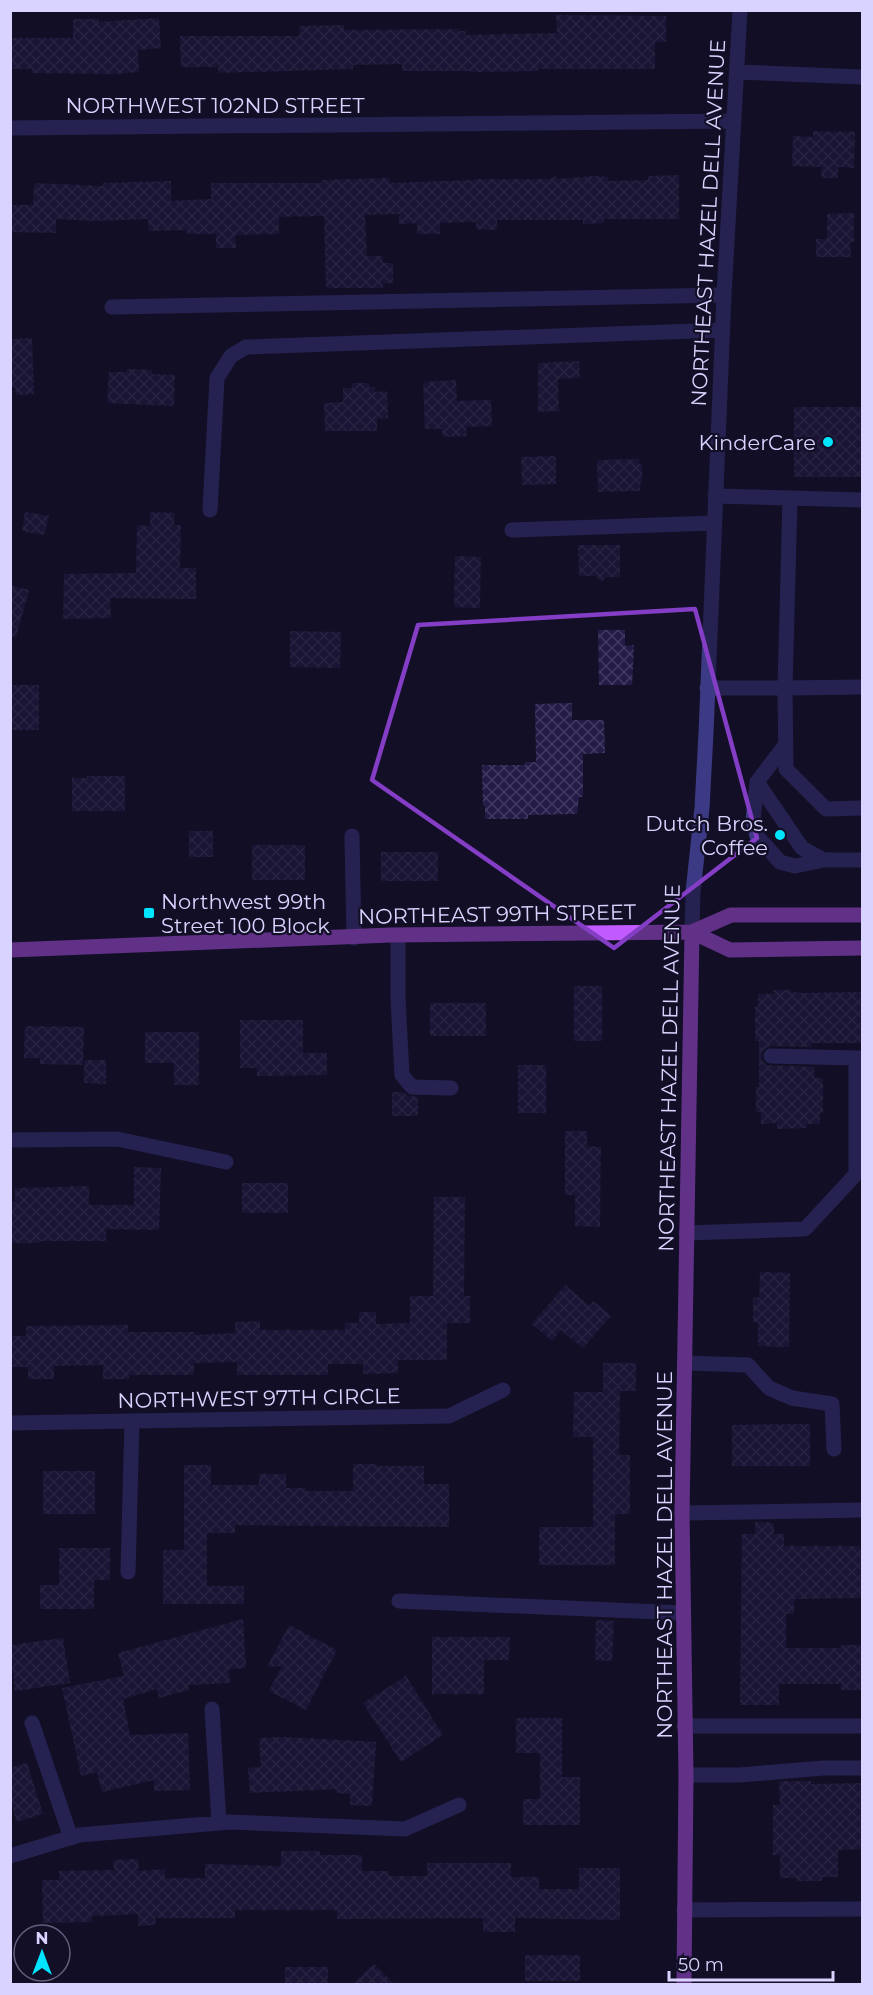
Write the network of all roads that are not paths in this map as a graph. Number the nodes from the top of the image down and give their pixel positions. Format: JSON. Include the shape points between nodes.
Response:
{"nodes":[{"id":1,"x":740,"y":10,"type":"edge"},
{"id":2,"x":737,"y":72,"type":"junction"},
{"id":3,"x":862,"y":77,"type":"edge"},
{"id":4,"x":734,"y":121,"type":"junction"},
{"id":5,"x":10,"y":128,"type":"edge"},
{"id":6,"x":724,"y":295,"type":"junction"},
{"id":7,"x":112,"y":307,"type":"dead end"},
{"id":8,"x":722,"y":330,"type":"junction"},
{"id":9,"x":715,"y":496,"type":"junction"},
{"id":10,"x":790,"y":498,"type":"junction"},
{"id":11,"x":862,"y":500,"type":"edge"},
{"id":12,"x":210,"y":510,"type":"dead end"},
{"id":13,"x":714,"y":523,"type":"junction"},
{"id":14,"x":512,"y":530,"type":"dead end"},
{"id":15,"x":862,"y":687,"type":"edge"},
{"id":16,"x":708,"y":688,"type":"junction"},
{"id":17,"x":786,"y":688,"type":"junction"},
{"id":18,"x":786,"y":744,"type":"junction"},
{"id":19,"x":757,"y":782,"type":"junction"},
{"id":20,"x":862,"y":808,"type":"edge"},
{"id":21,"x":352,"y":836,"type":"dead end"},
{"id":22,"x":824,"y":860,"type":"junction"},
{"id":23,"x":862,"y":860,"type":"edge"},
{"id":24,"x":862,"y":915,"type":"edge"},
{"id":25,"x":692,"y":932,"type":"junction"},
{"id":26,"x":398,"y":935,"type":"junction"},
{"id":27,"x":354,"y":938,"type":"junction"},
{"id":28,"x":862,"y":948,"type":"edge"},
{"id":29,"x":10,"y":950,"type":"edge"},
{"id":30,"x":771,"y":1056,"type":"dead end"},
{"id":31,"x":859,"y":1058,"type":"edge"},
{"id":32,"x":451,"y":1088,"type":"dead end"},
{"id":33,"x":10,"y":1140,"type":"edge"},
{"id":34,"x":226,"y":1162,"type":"dead end"},
{"id":35,"x":686,"y":1233,"type":"junction"},
{"id":36,"x":685,"y":1363,"type":"junction"},
{"id":37,"x":503,"y":1390,"type":"dead end"},
{"id":38,"x":132,"y":1421,"type":"junction"},
{"id":39,"x":10,"y":1423,"type":"edge"},
{"id":40,"x":834,"y":1449,"type":"dead end"},
{"id":41,"x":862,"y":1510,"type":"edge"},
{"id":42,"x":682,"y":1513,"type":"junction"},
{"id":43,"x":128,"y":1572,"type":"dead end"},
{"id":44,"x":399,"y":1600,"type":"dead end"},
{"id":45,"x":683,"y":1613,"type":"junction"},
{"id":46,"x":212,"y":1708,"type":"dead end"},
{"id":47,"x":32,"y":1723,"type":"dead end"},
{"id":48,"x":684,"y":1726,"type":"junction"},
{"id":49,"x":862,"y":1726,"type":"edge"},
{"id":50,"x":862,"y":1768,"type":"edge"},
{"id":51,"x":686,"y":1775,"type":"junction"},
{"id":52,"x":459,"y":1805,"type":"dead end"},
{"id":53,"x":219,"y":1823,"type":"junction"},
{"id":54,"x":71,"y":1838,"type":"junction"},
{"id":55,"x":10,"y":1856,"type":"edge"},
{"id":56,"x":862,"y":1909,"type":"edge"},
{"id":57,"x":684,"y":1910,"type":"junction"},
{"id":58,"x":684,"y":1984,"type":"edge"}],
"edges":[{"from":1,"to":2,"type":"street","name":"NORTHEAST HAZEL DELL AVENUE"},
{"from":2,"to":3,"type":"street"},
{"from":2,"to":4,"type":"street","name":"NORTHEAST HAZEL DELL AVENUE"},
{"from":4,"to":5,"type":"street","name":"NORTHWEST 102ND STREET"},
{"from":4,"to":6,"type":"street","name":"NORTHEAST HAZEL DELL AVENUE"},
{"from":6,"to":7,"type":"street"},
{"from":6,"to":8,"type":"street","name":"NORTHEAST HAZEL DELL AVENUE"},
{"from":8,"to":9,"type":"street","name":"NORTHEAST HAZEL DELL AVENUE"},
{"from":8,"to":12,"type":"street","via":[[246,347],[231,356],[217,378]]},
{"from":9,"to":10,"type":"street"},
{"from":9,"to":13,"type":"street","name":"NORTHEAST HAZEL DELL AVENUE"},
{"from":10,"to":11,"type":"street"},
{"from":10,"to":17,"type":"street"},
{"from":13,"to":14,"type":"street"},
{"from":13,"to":16,"type":"street","name":"NORTHEAST HAZEL DELL AVENUE"},
{"from":15,"to":17,"type":"street"},
{"from":16,"to":17,"type":"street"},
{"from":16,"to":25,"type":"street","name":"NORTHEAST HAZEL DELL AVENUE"},
{"from":17,"to":18,"type":"street"},
{"from":18,"to":19,"type":"street"},
{"from":18,"to":20,"type":"street","via":[[786,769],[826,809]]},
{"from":19,"to":22,"type":"street","via":[[802,848]]},
{"from":19,"to":22,"type":"street","via":[[753,820],[757,836],[780,862],[795,866]]},
{"from":21,"to":27,"type":"street"},
{"from":22,"to":23,"type":"street"},
{"from":24,"to":25,"type":"main road","name":"NORTHEAST 99TH STREET","via":[[731,915]]},
{"from":25,"to":26,"type":"main road","name":"NORTHEAST 99TH STREET"},
{"from":25,"to":28,"type":"main road","name":"NORTHEAST 99TH STREET","via":[[730,950]]},
{"from":25,"to":35,"type":"main road","name":"NORTHEAST HAZEL DELL AVENUE"},
{"from":26,"to":27,"type":"main road","name":"NORTHEAST 99TH STREET"},
{"from":26,"to":32,"type":"street","via":[[402,1075],[412,1087]]},
{"from":27,"to":29,"type":"main road","name":"NORTHEAST 99TH STREET"},
{"from":30,"to":31,"type":"street"},
{"from":31,"to":35,"type":"street","via":[[856,1174],[805,1229]]},
{"from":33,"to":34,"type":"street","via":[[117,1139]]},
{"from":35,"to":36,"type":"main road","name":"NORTHEAST HAZEL DELL AVENUE"},
{"from":36,"to":40,"type":"street","via":[[748,1365],[769,1388],[792,1398],[832,1404]]},
{"from":36,"to":42,"type":"main road","name":"NORTHEAST HAZEL DELL AVENUE"},
{"from":37,"to":38,"type":"street","name":"NORTHWEST 97TH CIRCLE","via":[[449,1416]]},
{"from":38,"to":39,"type":"street","name":"NORTHWEST 97TH CIRCLE"},
{"from":38,"to":43,"type":"street"},
{"from":41,"to":42,"type":"street"},
{"from":42,"to":45,"type":"main road","name":"NORTHEAST HAZEL DELL AVENUE"},
{"from":44,"to":45,"type":"street"},
{"from":45,"to":48,"type":"main road","name":"NORTHEAST HAZEL DELL AVENUE"},
{"from":46,"to":53,"type":"street"},
{"from":47,"to":54,"type":"street"},
{"from":48,"to":49,"type":"street"},
{"from":48,"to":51,"type":"main road","name":"NORTHEAST HAZEL DELL AVENUE"},
{"from":50,"to":51,"type":"street"},
{"from":51,"to":57,"type":"main road","name":"NORTHEAST HAZEL DELL AVENUE"},
{"from":52,"to":53,"type":"street","via":[[405,1828]]},
{"from":53,"to":54,"type":"street"},
{"from":54,"to":55,"type":"street"},
{"from":56,"to":57,"type":"street"},
{"from":57,"to":58,"type":"main road","name":"NORTHEAST HAZEL DELL AVENUE"}]}
